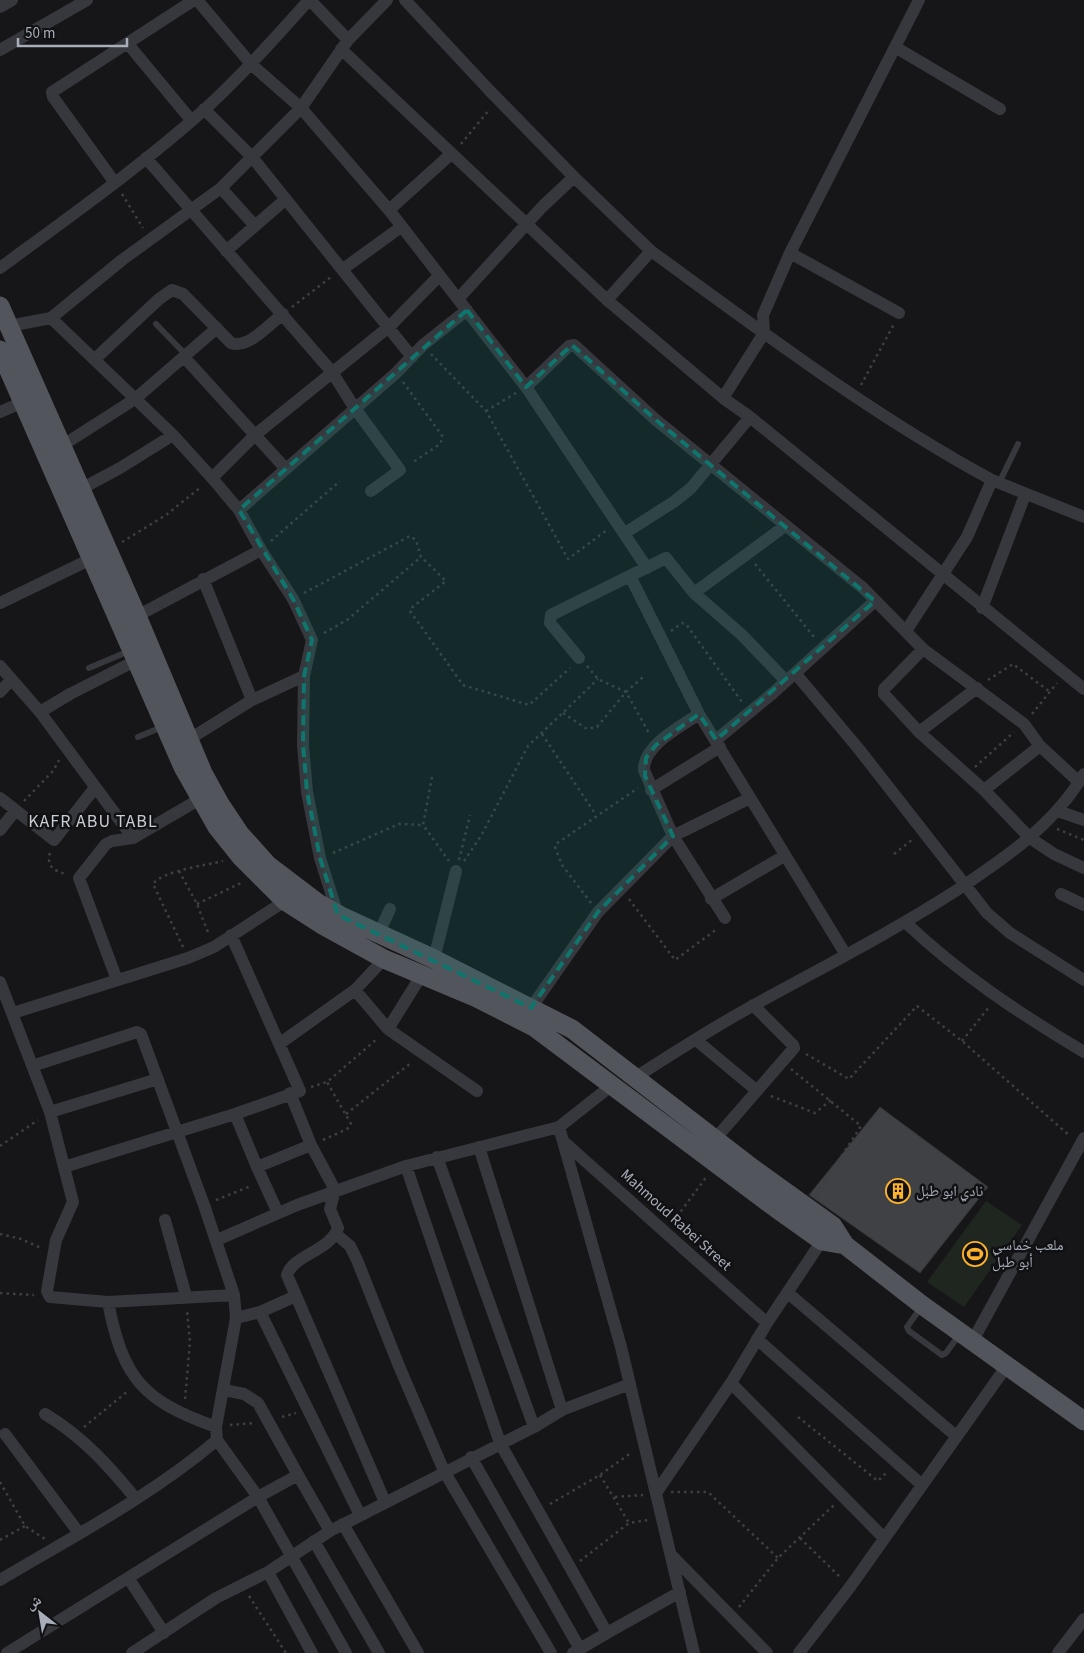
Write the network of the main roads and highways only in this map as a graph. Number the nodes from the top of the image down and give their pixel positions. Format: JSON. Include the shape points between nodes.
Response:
{"nodes":[{"id":1,"x":0,"y":306,"type":"edge"},
{"id":2,"x":0,"y":350,"type":"edge"},
{"id":3,"x":99,"y":555,"type":"junction"},
{"id":4,"x":827,"y":1233,"type":"junction"},
{"id":5,"x":1084,"y":1421,"type":"edge"}],
"edges":[{"from":1,"to":3,"type":"main road","via":[[80,490]]},
{"from":2,"to":3,"type":"main road","via":[[22,402]]},
{"from":3,"to":4,"type":"main road","via":[[137,616],[188,740],[220,804],[240,834],[268,864],[338,915],[572,1029],[808,1208]]},
{"from":3,"to":4,"type":"main road","via":[[134,655],[200,800],[241,857],[285,901],[384,959],[513,1015],[716,1163]]},
{"from":4,"to":5,"type":"main road"}]}
